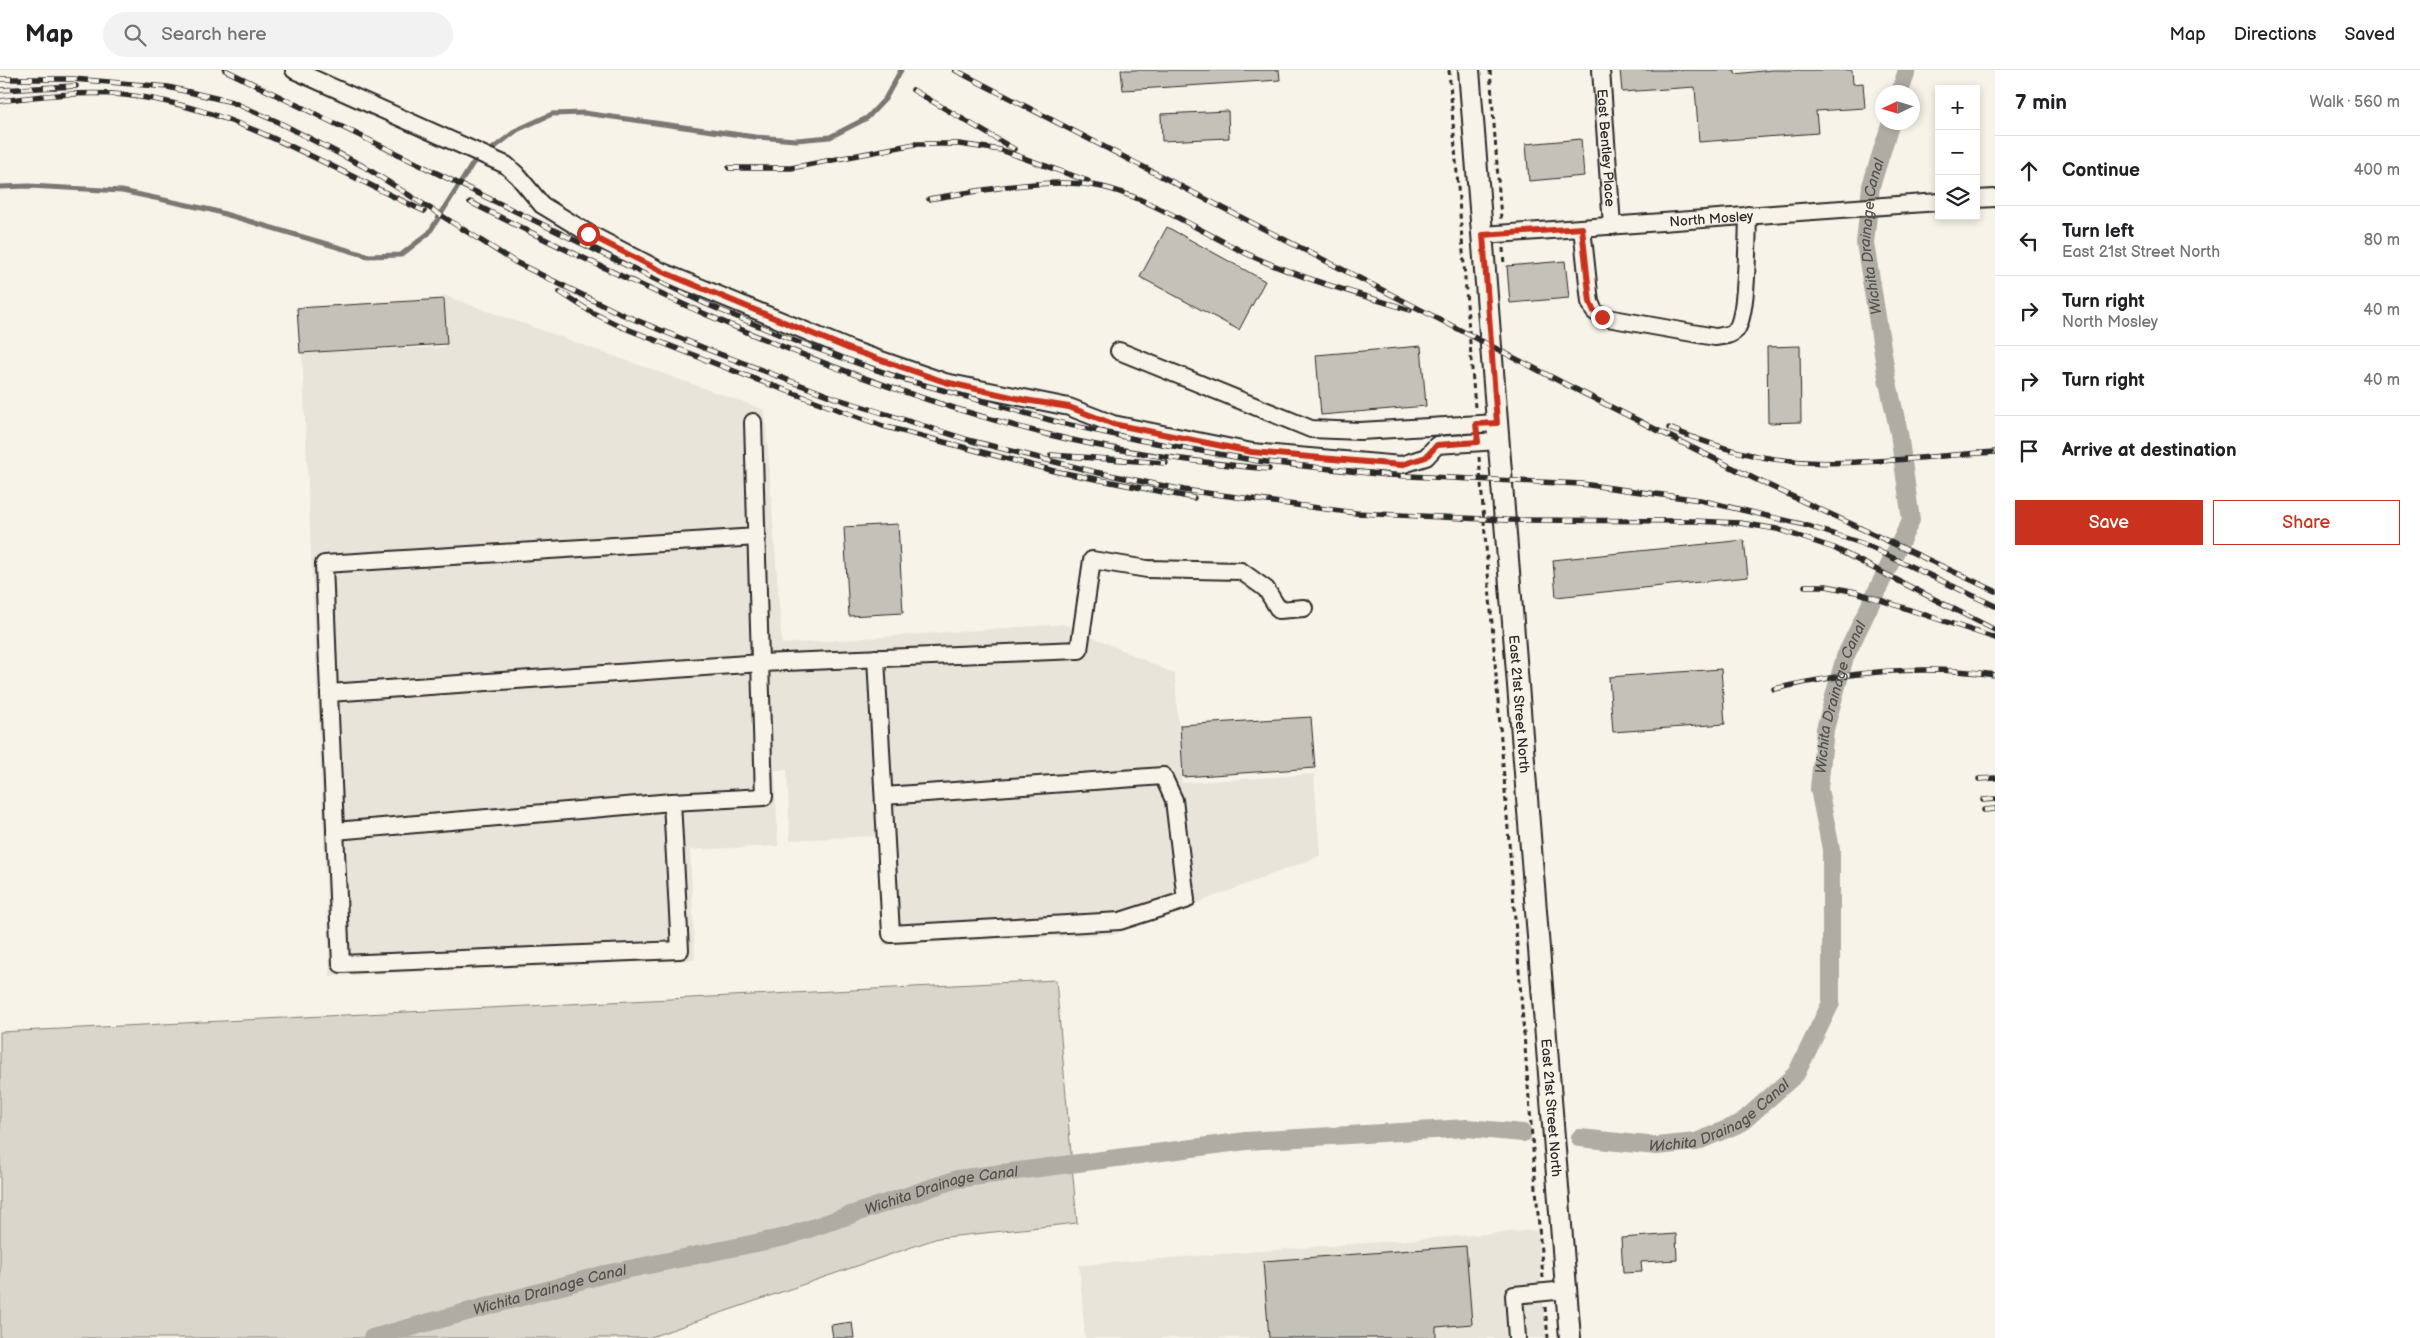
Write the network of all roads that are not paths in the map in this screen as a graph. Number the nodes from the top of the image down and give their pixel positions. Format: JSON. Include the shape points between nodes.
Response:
{"nodes":[{"id":1,"x":294,"y":70,"type":"edge"},
{"id":2,"x":1469,"y":70,"type":"edge"},
{"id":3,"x":1601,"y":70,"type":"edge"},
{"id":4,"x":1995,"y":198,"type":"edge"},
{"id":5,"x":1980,"y":199,"type":"edge"},
{"id":6,"x":1935,"y":202,"type":"edge"},
{"id":7,"x":1748,"y":215,"type":"junction"},
{"id":8,"x":1612,"y":226,"type":"junction"},
{"id":9,"x":1582,"y":228,"type":"junction"},
{"id":10,"x":1483,"y":235,"type":"junction"},
{"id":11,"x":1119,"y":351,"type":"dead end"},
{"id":12,"x":753,"y":422,"type":"dead end"},
{"id":13,"x":1498,"y":432,"type":"junction"},
{"id":14,"x":757,"y":537,"type":"junction"},
{"id":15,"x":1304,"y":608,"type":"dead end"},
{"id":16,"x":876,"y":658,"type":"junction"},
{"id":17,"x":761,"y":663,"type":"junction"},
{"id":18,"x":329,"y":693,"type":"junction"},
{"id":19,"x":884,"y":796,"type":"junction"},
{"id":20,"x":672,"y":802,"type":"junction"},
{"id":21,"x":335,"y":831,"type":"junction"},
{"id":22,"x":1566,"y":1290,"type":"junction"},
{"id":23,"x":1517,"y":1338,"type":"edge"},
{"id":24,"x":1570,"y":1338,"type":"edge"}],
"edges":[{"from":1,"to":13,"type":"street","via":[[506,166],[542,205],[588,234],[663,272],[852,350],[945,382],[1069,407],[1113,424],[1252,452],[1401,465],[1426,457],[1437,445],[1478,442]]},
{"from":2,"to":10,"type":"main road","name":"East 21st Street North"},
{"from":3,"to":8,"type":"street","name":"East Bentley Place"},
{"from":4,"to":5,"type":"street"},
{"from":6,"to":7,"type":"street","name":"North Mosley"},
{"from":7,"to":8,"type":"street","name":"North Mosley"},
{"from":7,"to":9,"type":"street","via":[[1742,314],[1735,332],[1715,337],[1602,317],[1594,311],[1590,302]]},
{"from":8,"to":9,"type":"street","name":"North Mosley"},
{"from":9,"to":10,"type":"street","name":"North Mosley"},
{"from":10,"to":13,"type":"main road","name":"East 21st Street North"},
{"from":11,"to":13,"type":"street","via":[[1311,429],[1360,432],[1476,424]]},
{"from":12,"to":14,"type":"street"},
{"from":13,"to":22,"type":"main road","name":"East 21st Street North"},
{"from":14,"to":17,"type":"street"},
{"from":14,"to":18,"type":"street","via":[[324,564]]},
{"from":15,"to":16,"type":"street","via":[[1279,610],[1266,589],[1242,571],[1147,568],[1092,560],[1079,650]]},
{"from":16,"to":17,"type":"street"},
{"from":16,"to":19,"type":"street"},
{"from":17,"to":18,"type":"street"},
{"from":17,"to":20,"type":"street","via":[[764,797]]},
{"from":18,"to":21,"type":"street"},
{"from":19,"to":19,"type":"street","via":[[891,934],[1120,921],[1186,900],[1174,800],[1163,776]]},
{"from":20,"to":21,"type":"street"},
{"from":20,"to":21,"type":"street","via":[[680,950],[341,964]]},
{"from":22,"to":23,"type":"street","via":[[1514,1295]]},
{"from":22,"to":24,"type":"main road","name":"East 21st Street North"}]}
